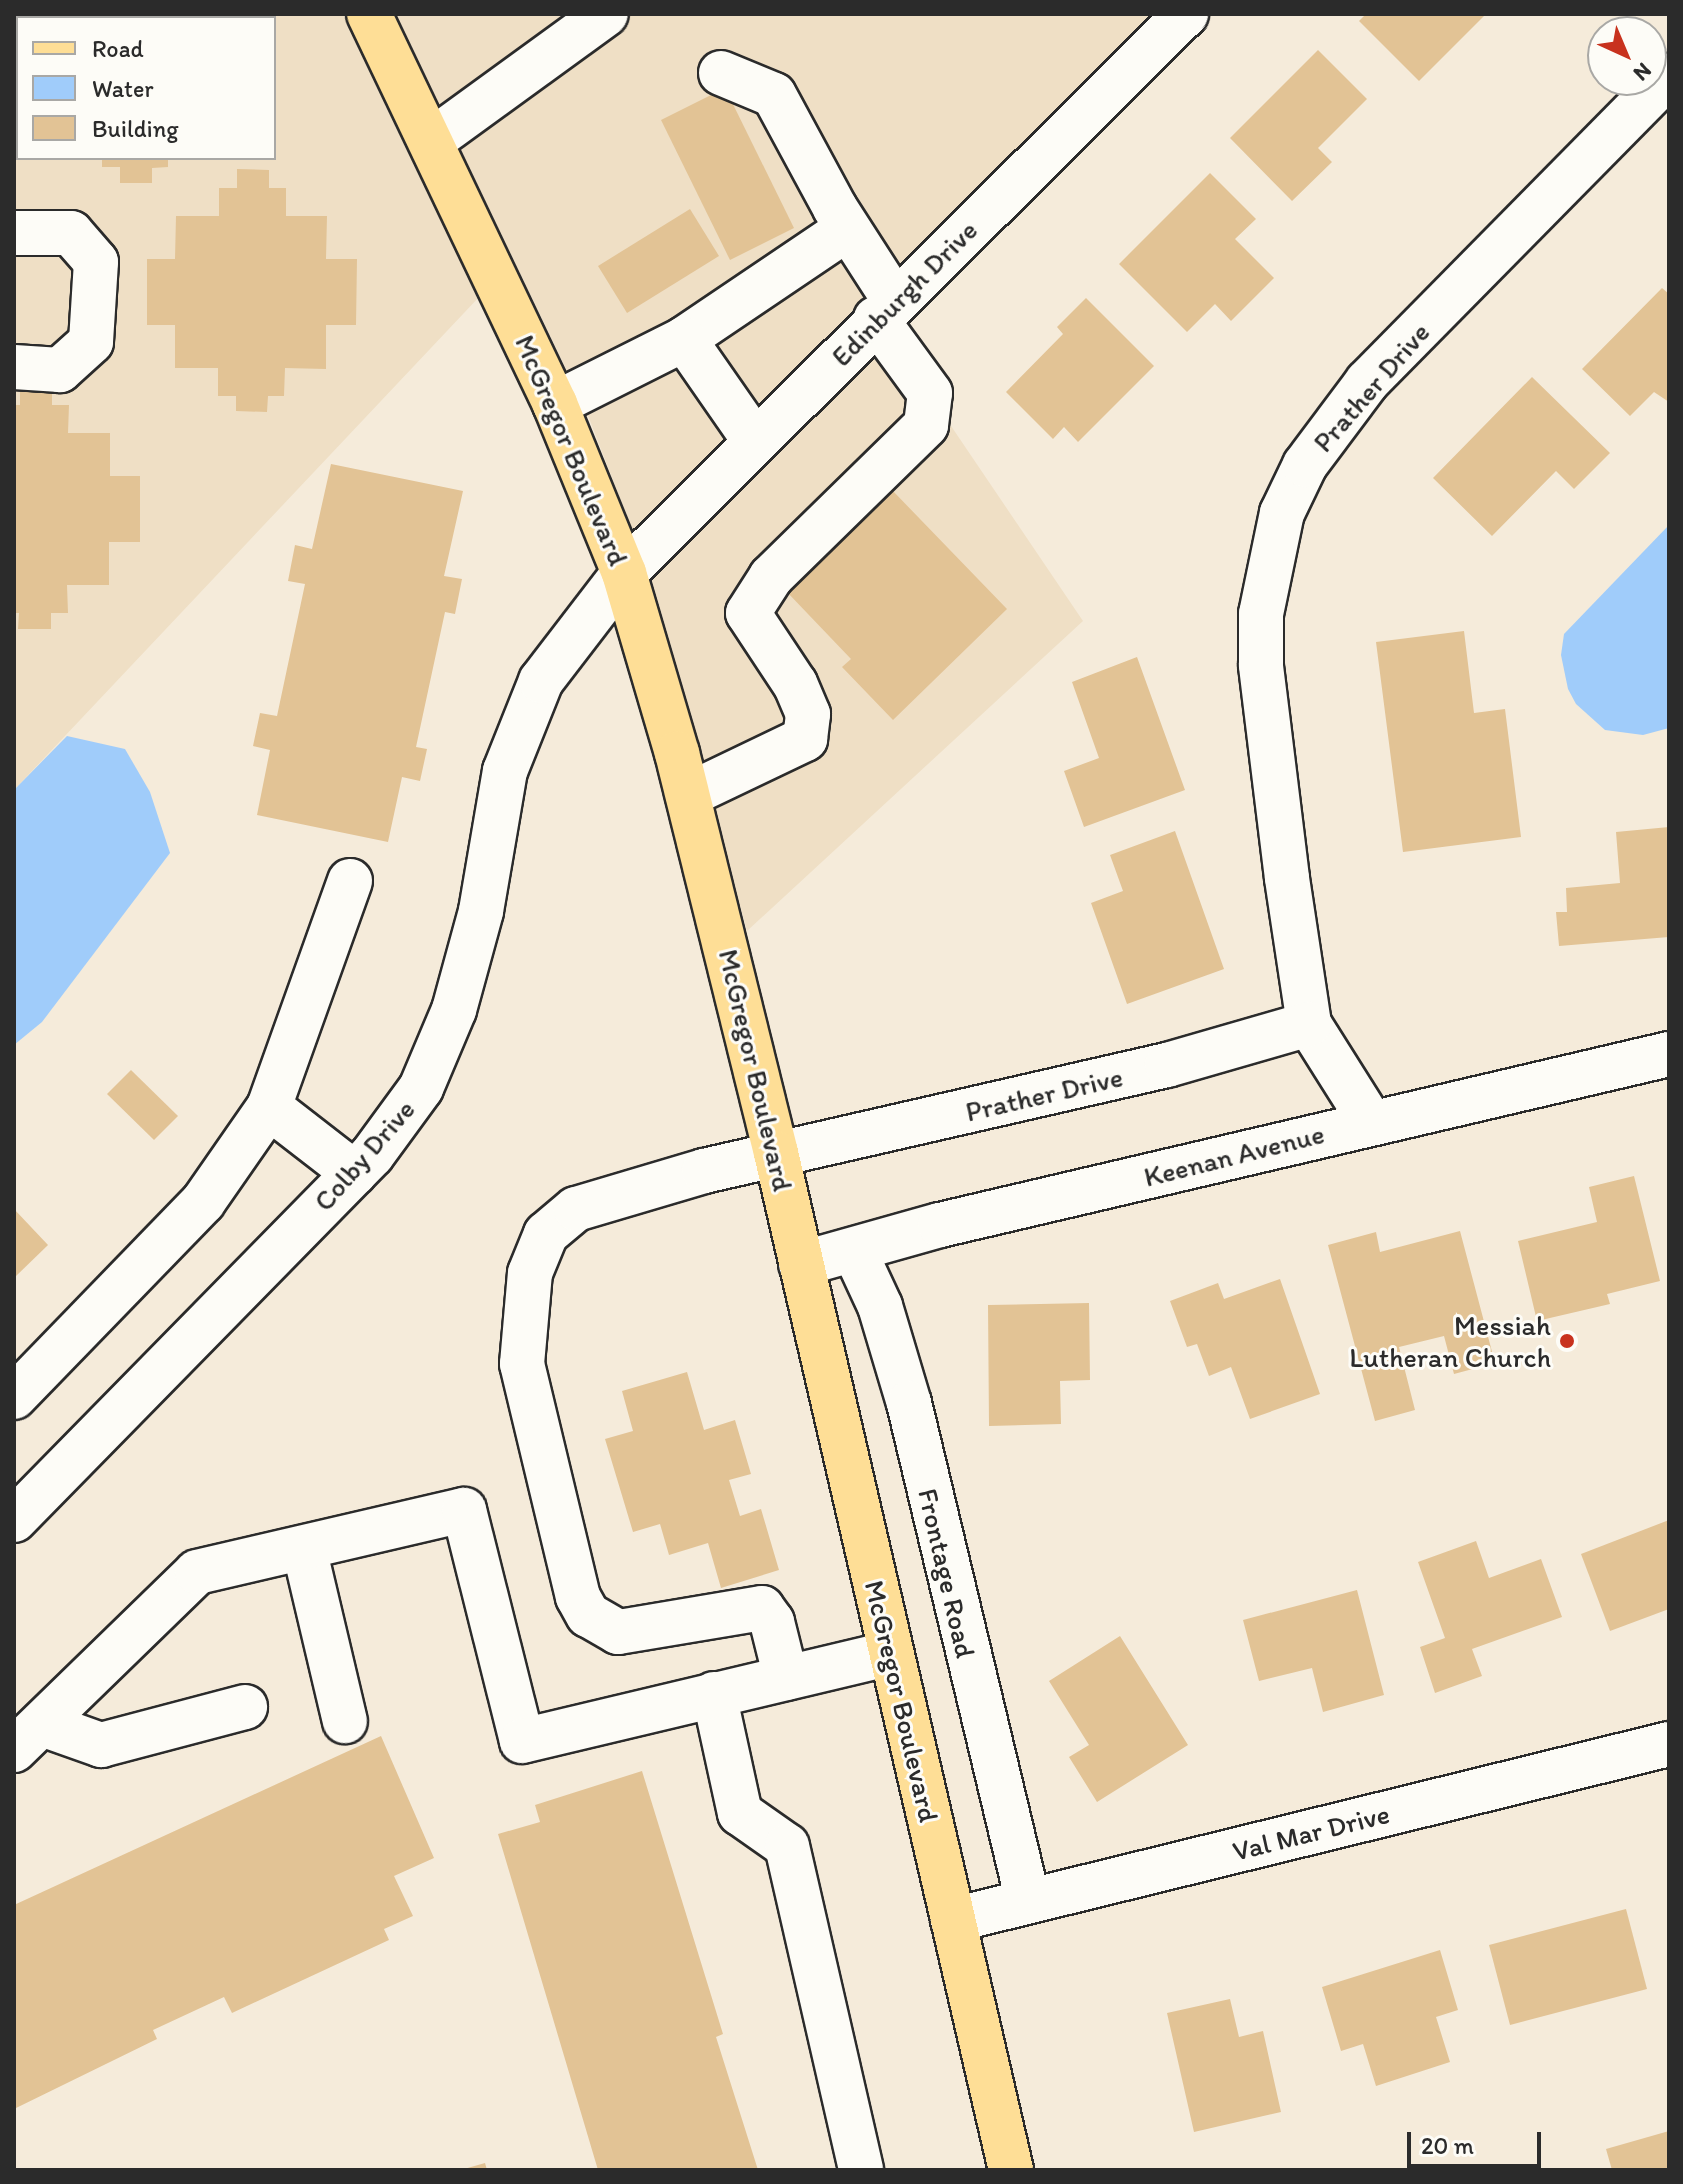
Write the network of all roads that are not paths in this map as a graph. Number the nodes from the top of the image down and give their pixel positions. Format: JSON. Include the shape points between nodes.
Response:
{"nodes":[{"id":1,"x":369,"y":14,"type":"edge"},
{"id":2,"x":606,"y":14,"type":"edge"},
{"id":3,"x":1186,"y":14,"type":"edge"},
{"id":4,"x":721,"y":73,"type":"dead end"},
{"id":5,"x":1669,"y":76,"type":"edge"},
{"id":6,"x":431,"y":141,"type":"junction"},
{"id":7,"x":847,"y":229,"type":"junction"},
{"id":8,"x":14,"y":233,"type":"edge"},
{"id":9,"x":886,"y":310,"type":"junction"},
{"id":10,"x":684,"y":339,"type":"junction"},
{"id":11,"x":14,"y":367,"type":"edge"},
{"id":12,"x":555,"y":404,"type":"junction"},
{"id":13,"x":755,"y":441,"type":"junction"},
{"id":14,"x":624,"y":573,"type":"junction"},
{"id":15,"x":688,"y":795,"type":"junction"},
{"id":16,"x":350,"y":881,"type":"dead end"},
{"id":17,"x":1309,"y":1024,"type":"junction"},
{"id":18,"x":1669,"y":1054,"type":"edge"},
{"id":19,"x":269,"y":1107,"type":"junction"},
{"id":20,"x":1370,"y":1121,"type":"junction"},
{"id":21,"x":776,"y":1153,"type":"junction"},
{"id":22,"x":354,"y":1173,"type":"junction"},
{"id":23,"x":854,"y":1250,"type":"junction"},
{"id":24,"x":801,"y":1264,"type":"junction"},
{"id":25,"x":14,"y":1397,"type":"edge"},
{"id":26,"x":14,"y":1520,"type":"edge"},
{"id":27,"x":304,"y":1548,"type":"junction"},
{"id":28,"x":891,"y":1653,"type":"junction"},
{"id":29,"x":786,"y":1678,"type":"junction"},
{"id":30,"x":714,"y":1694,"type":"junction"},
{"id":31,"x":245,"y":1707,"type":"dead end"},
{"id":32,"x":345,"y":1721,"type":"dead end"},
{"id":33,"x":28,"y":1737,"type":"edge"},
{"id":34,"x":1669,"y":1744,"type":"edge"},
{"id":35,"x":1028,"y":1901,"type":"junction"},
{"id":36,"x":953,"y":1920,"type":"junction"},
{"id":37,"x":861,"y":2170,"type":"edge"},
{"id":38,"x":1011,"y":2170,"type":"edge"}],
"edges":[{"from":1,"to":6,"type":"main road","name":"McGregor Boulevard"},
{"from":2,"to":6,"type":"street"},
{"from":3,"to":9,"type":"street","name":"Edinburgh Drive"},
{"from":4,"to":7,"type":"street","via":[[758,84],[774,95]]},
{"from":5,"to":17,"type":"street","name":"Prather Drive","via":[[1367,382],[1305,465],[1282,513],[1261,614],[1261,665]]},
{"from":6,"to":12,"type":"main road","name":"McGregor Boulevard"},
{"from":7,"to":9,"type":"street"},
{"from":7,"to":10,"type":"street"},
{"from":8,"to":11,"type":"street","via":[[71,233],[96,262],[91,342],[60,370]]},
{"from":9,"to":13,"type":"street","name":"Edinburgh Drive"},
{"from":9,"to":15,"type":"street","via":[[930,393],[926,425],[771,577],[748,613],[795,684],[808,714],[805,739]]},
{"from":10,"to":12,"type":"street"},
{"from":10,"to":13,"type":"street"},
{"from":12,"to":14,"type":"main road","name":"McGregor Boulevard"},
{"from":13,"to":14,"type":"street","name":"Edinburgh Drive"},
{"from":14,"to":15,"type":"main road","name":"McGregor Boulevard"},
{"from":14,"to":22,"type":"street","name":"Colby Drive","via":[[541,681],[505,771],[498,834],[454,1010],[421,1088]]},
{"from":15,"to":21,"type":"main road","name":"McGregor Boulevard"},
{"from":16,"to":19,"type":"street"},
{"from":17,"to":20,"type":"street","name":"Prather Drive"},
{"from":17,"to":21,"type":"street","name":"Prather Drive","via":[[1167,1065]]},
{"from":18,"to":20,"type":"street","name":"Keenan Avenue"},
{"from":19,"to":22,"type":"street"},
{"from":19,"to":25,"type":"street","via":[[203,1202]]},
{"from":20,"to":23,"type":"street","name":"Keenan Avenue"},
{"from":21,"to":24,"type":"main road","name":"McGregor Boulevard"},
{"from":21,"to":29,"type":"street","name":"Prather Drive","via":[[576,1209],[546,1234],[530,1273],[522,1364],[578,1597],[588,1615],[618,1632],[762,1608],[772,1622]]},
{"from":22,"to":26,"type":"street","name":"Colby Drive"},
{"from":23,"to":24,"type":"street","name":"Keenan Avenue"},
{"from":23,"to":35,"type":"street","name":"Frontage Road","via":[[880,1306],[909,1403]]},
{"from":24,"to":28,"type":"main road","name":"McGregor Boulevard"},
{"from":27,"to":30,"type":"street","via":[[464,1510],[522,1741]]},
{"from":27,"to":32,"type":"street"},
{"from":27,"to":33,"type":"street","via":[[197,1572]]},
{"from":28,"to":29,"type":"street"},
{"from":28,"to":36,"type":"main road","name":"McGregor Boulevard"},
{"from":29,"to":30,"type":"street"},
{"from":30,"to":37,"type":"street","via":[[740,1813],[787,1846]]},
{"from":31,"to":33,"type":"street","via":[[101,1745]]},
{"from":34,"to":35,"type":"street","name":"Val Mar Drive"},
{"from":35,"to":36,"type":"street","name":"Val Mar Drive"},
{"from":36,"to":38,"type":"main road","name":"McGregor Boulevard"}]}
